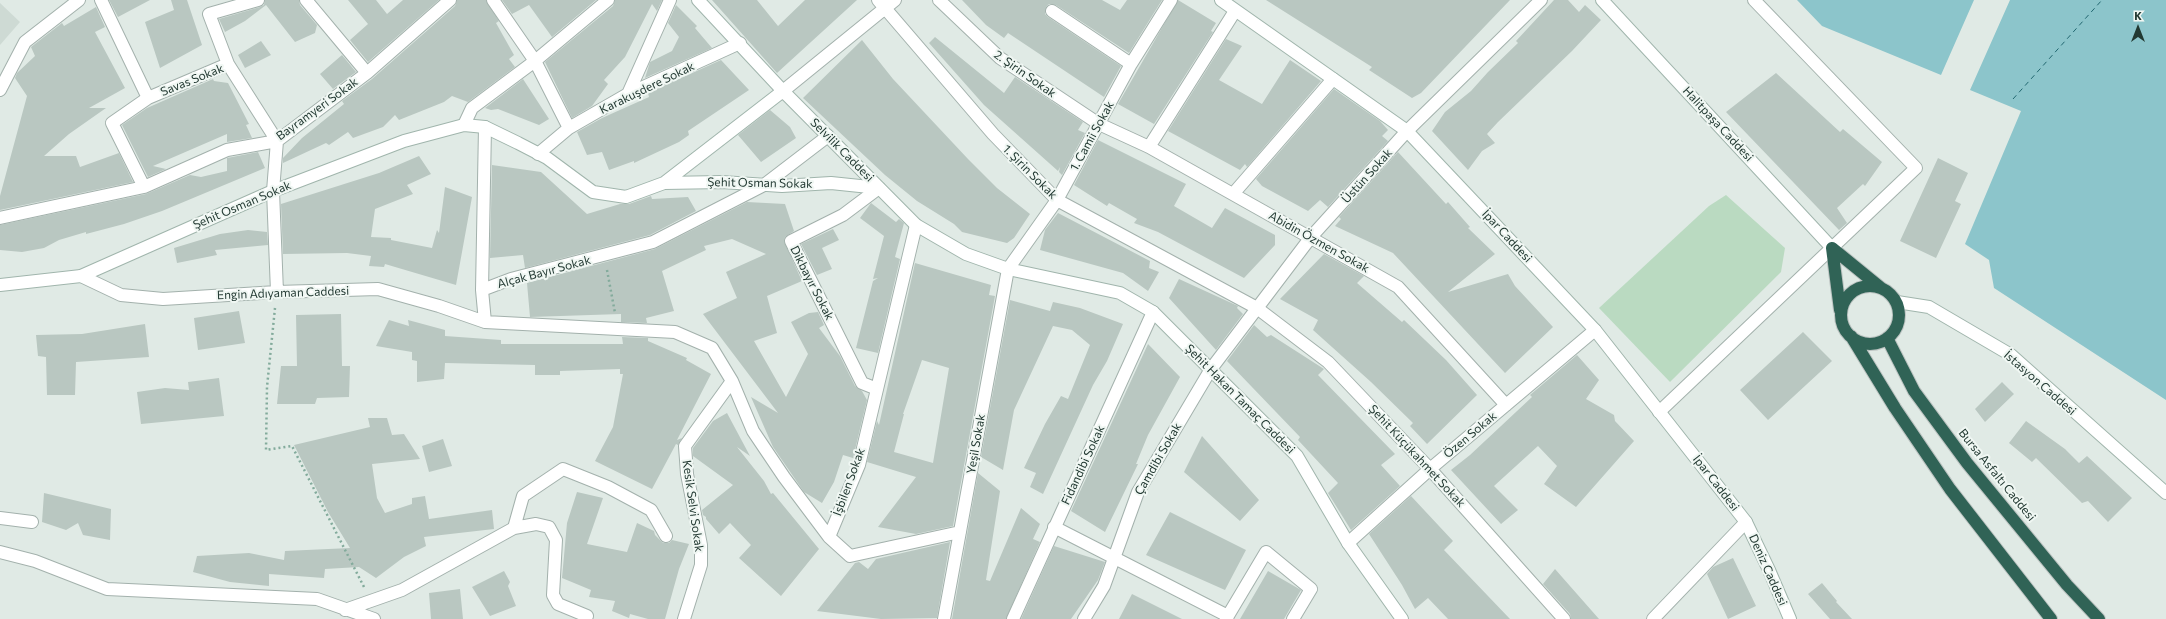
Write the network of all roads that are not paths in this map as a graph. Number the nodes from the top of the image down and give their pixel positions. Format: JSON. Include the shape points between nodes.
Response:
{"nodes":[{"id":1,"x":79,"y":0,"type":"edge"},
{"id":2,"x":101,"y":0,"type":"edge"},
{"id":3,"x":258,"y":0,"type":"edge"},
{"id":4,"x":306,"y":0,"type":"edge"},
{"id":5,"x":450,"y":0,"type":"edge"},
{"id":6,"x":492,"y":0,"type":"edge"},
{"id":7,"x":608,"y":0,"type":"edge"},
{"id":8,"x":670,"y":0,"type":"edge"},
{"id":9,"x":698,"y":0,"type":"edge"},
{"id":10,"x":895,"y":0,"type":"edge"},
{"id":11,"x":939,"y":0,"type":"edge"},
{"id":12,"x":1171,"y":0,"type":"edge"},
{"id":13,"x":1221,"y":0,"type":"edge"},
{"id":14,"x":1541,"y":0,"type":"edge"},
{"id":15,"x":1602,"y":0,"type":"edge"},
{"id":16,"x":1754,"y":0,"type":"edge"},
{"id":17,"x":66,"y":4,"type":"edge"},
{"id":18,"x":881,"y":5,"type":"edge"},
{"id":19,"x":1052,"y":11,"type":"dead end"},
{"id":20,"x":1235,"y":11,"type":"junction"},
{"id":21,"x":740,"y":43,"type":"junction"},
{"id":22,"x":536,"y":61,"type":"junction"},
{"id":23,"x":228,"y":64,"type":"junction"},
{"id":24,"x":1131,"y":64,"type":"junction"},
{"id":25,"x":367,"y":73,"type":"junction"},
{"id":26,"x":1333,"y":79,"type":"junction"},
{"id":27,"x":0,"y":90,"type":"edge"},
{"id":28,"x":783,"y":91,"type":"junction"},
{"id":29,"x":628,"y":94,"type":"junction"},
{"id":30,"x":148,"y":98,"type":"junction"},
{"id":31,"x":1098,"y":124,"type":"junction"},
{"id":32,"x":464,"y":125,"type":"junction"},
{"id":33,"x":485,"y":127,"type":"junction"},
{"id":34,"x":569,"y":128,"type":"junction"},
{"id":35,"x":1408,"y":131,"type":"junction"},
{"id":36,"x":828,"y":136,"type":"junction"},
{"id":37,"x":277,"y":141,"type":"junction"},
{"id":38,"x":1149,"y":147,"type":"junction"},
{"id":39,"x":538,"y":154,"type":"junction"},
{"id":40,"x":664,"y":183,"type":"junction"},
{"id":41,"x":764,"y":185,"type":"junction"},
{"id":42,"x":144,"y":187,"type":"junction"},
{"id":43,"x":879,"y":188,"type":"junction"},
{"id":44,"x":273,"y":191,"type":"junction"},
{"id":45,"x":1233,"y":194,"type":"junction"},
{"id":46,"x":1057,"y":200,"type":"junction"},
{"id":47,"x":0,"y":218,"type":"edge"},
{"id":48,"x":916,"y":225,"type":"junction"},
{"id":49,"x":1311,"y":237,"type":"junction"},
{"id":50,"x":1832,"y":248,"type":"junction"},
{"id":51,"x":1008,"y":269,"type":"junction"},
{"id":52,"x":82,"y":276,"type":"junction"},
{"id":53,"x":0,"y":285,"type":"edge"},
{"id":54,"x":1881,"y":288,"type":"junction"},
{"id":55,"x":482,"y":290,"type":"junction"},
{"id":56,"x":277,"y":292,"type":"junction"},
{"id":57,"x":1897,"y":302,"type":"junction"},
{"id":58,"x":1257,"y":308,"type":"junction"},
{"id":59,"x":1153,"y":312,"type":"junction"},
{"id":60,"x":1841,"y":317,"type":"junction"},
{"id":61,"x":485,"y":322,"type":"junction"},
{"id":62,"x":1595,"y":330,"type":"junction"},
{"id":63,"x":1850,"y":336,"type":"junction"},
{"id":64,"x":1887,"y":338,"type":"junction"},
{"id":65,"x":1211,"y":368,"type":"junction"},
{"id":66,"x":732,"y":381,"type":"junction"},
{"id":67,"x":877,"y":389,"type":"junction"},
{"id":68,"x":1506,"y":405,"type":"junction"},
{"id":69,"x":1659,"y":412,"type":"junction"},
{"id":70,"x":1430,"y":469,"type":"junction"},
{"id":71,"x":2166,"y":493,"type":"edge"},
{"id":72,"x":0,"y":518,"type":"edge"},
{"id":73,"x":32,"y":522,"type":"dead end"},
{"id":74,"x":1746,"y":522,"type":"junction"},
{"id":75,"x":1054,"y":527,"type":"junction"},
{"id":76,"x":514,"y":528,"type":"junction"},
{"id":77,"x":960,"y":532,"type":"junction"},
{"id":78,"x":666,"y":536,"type":"dead end"},
{"id":79,"x":829,"y":537,"type":"junction"},
{"id":80,"x":1348,"y":543,"type":"junction"},
{"id":81,"x":0,"y":552,"type":"edge"},
{"id":82,"x":1116,"y":558,"type":"junction"},
{"id":83,"x":345,"y":610,"type":"junction"},
{"id":84,"x":586,"y":616,"type":"dead end"},
{"id":85,"x":1227,"y":617,"type":"edge"},
{"id":86,"x":374,"y":619,"type":"edge"},
{"id":87,"x":684,"y":619,"type":"edge"},
{"id":88,"x":944,"y":619,"type":"edge"},
{"id":89,"x":1013,"y":619,"type":"edge"},
{"id":90,"x":1084,"y":619,"type":"edge"},
{"id":91,"x":1293,"y":619,"type":"edge"},
{"id":92,"x":1402,"y":619,"type":"edge"},
{"id":93,"x":1564,"y":619,"type":"edge"},
{"id":94,"x":1653,"y":619,"type":"edge"},
{"id":95,"x":1790,"y":619,"type":"edge"},
{"id":96,"x":2051,"y":619,"type":"edge"},
{"id":97,"x":2099,"y":619,"type":"edge"}],
"edges":[{"from":1,"to":17,"type":"street"},
{"from":2,"to":30,"type":"street","name":"Savas Sokak"},
{"from":3,"to":23,"type":"street","via":[[209,14]]},
{"from":4,"to":25,"type":"street"},
{"from":5,"to":25,"type":"street","name":"Bayramyeri Sokak"},
{"from":6,"to":22,"type":"street"},
{"from":7,"to":22,"type":"street"},
{"from":8,"to":29,"type":"street"},
{"from":9,"to":21,"type":"street","name":"Selvilik Caddesi"},
{"from":10,"to":18,"type":"street","name":"Şehit Osman Sokak"},
{"from":11,"to":31,"type":"street","name":"2. Şirin Sokak","via":[[1000,58]]},
{"from":12,"to":24,"type":"street","name":"1. Camii Sokak"},
{"from":13,"to":20,"type":"street","name":"İpar Caddesi"},
{"from":14,"to":35,"type":"street","name":"Üstün Sokak"},
{"from":15,"to":50,"type":"street","name":"Halitpaşa Caddesi"},
{"from":16,"to":50,"type":"street","via":[[1916,168]]},
{"from":17,"to":27,"type":"street","via":[[25,42]]},
{"from":18,"to":28,"type":"street","name":"Şehit Osman Sokak"},
{"from":18,"to":46,"type":"street","name":"1. Şirin Sokak","via":[[993,134]]},
{"from":19,"to":24,"type":"street"},
{"from":20,"to":26,"type":"street","name":"İpar Caddesi"},
{"from":20,"to":38,"type":"street"},
{"from":21,"to":28,"type":"street","name":"Selvilik Caddesi"},
{"from":21,"to":29,"type":"street","name":"Karakuşdere Sokak"},
{"from":22,"to":32,"type":"street","via":[[472,108]]},
{"from":22,"to":34,"type":"street"},
{"from":23,"to":30,"type":"street","name":"Savas Sokak"},
{"from":23,"to":37,"type":"street","name":"Savas Sokak"},
{"from":24,"to":31,"type":"street","name":"1. Camii Sokak"},
{"from":25,"to":37,"type":"street","name":"Bayramyeri Sokak"},
{"from":26,"to":35,"type":"street","name":"İpar Caddesi"},
{"from":26,"to":45,"type":"street"},
{"from":28,"to":36,"type":"street","name":"Selvilik Caddesi"},
{"from":28,"to":40,"type":"street","name":"Şehit Osman Sokak"},
{"from":29,"to":34,"type":"street","name":"Karakuşdere Sokak"},
{"from":30,"to":42,"type":"street","via":[[112,123]]},
{"from":31,"to":38,"type":"street","name":"Abidin Özmen Sokak"},
{"from":31,"to":46,"type":"street","name":"1. Camii Sokak"},
{"from":32,"to":33,"type":"street","name":"Şehit Osman Sokak"},
{"from":32,"to":44,"type":"street","name":"Şehit Osman Sokak","via":[[404,141]]},
{"from":33,"to":39,"type":"street","name":"Şehit Osman Sokak"},
{"from":33,"to":55,"type":"street"},
{"from":34,"to":39,"type":"street","name":"Karakuşdere Sokak"},
{"from":35,"to":49,"type":"street","name":"Üstün Sokak"},
{"from":35,"to":62,"type":"street","name":"İpar Caddesi"},
{"from":36,"to":41,"type":"street","name":"Alçak Bayır Sokak"},
{"from":36,"to":43,"type":"street","name":"Selvilik Caddesi"},
{"from":37,"to":42,"type":"street","name":"Bayramyeri Sokak","via":[[226,150]]},
{"from":37,"to":44,"type":"street"},
{"from":38,"to":45,"type":"street","name":"Abidin Özmen Sokak"},
{"from":39,"to":40,"type":"street","name":"Şehit Osman Sokak","via":[[593,192],[626,197]]},
{"from":40,"to":41,"type":"street","name":"Şehit Osman Sokak","via":[[722,182]]},
{"from":41,"to":43,"type":"street","name":"Şehit Osman Sokak","via":[[831,183]]},
{"from":41,"to":55,"type":"street","name":"Alçak Bayır Sokak","via":[[654,242],[511,279]]},
{"from":42,"to":47,"type":"street","name":"Bayramyeri Sokak"},
{"from":43,"to":48,"type":"street","name":"Selvilik Caddesi"},
{"from":43,"to":67,"type":"street","name":"Dikbayır Sokak","via":[[843,215],[791,241],[862,383]]},
{"from":44,"to":52,"type":"street","name":"Şehit Osman Sokak"},
{"from":44,"to":56,"type":"street"},
{"from":45,"to":49,"type":"street","name":"Abidin Özmen Sokak"},
{"from":46,"to":51,"type":"street","name":"1. Camii Sokak"},
{"from":46,"to":58,"type":"street","name":"1. Şirin Sokak"},
{"from":48,"to":51,"type":"street","name":"Selvilik Caddesi","via":[[966,254]]},
{"from":48,"to":67,"type":"street","name":"İşbilen Sokak"},
{"from":49,"to":58,"type":"street","name":"Üstün Sokak"},
{"from":49,"to":68,"type":"street","name":"Abidin Özmen Sokak","via":[[1398,286]]},
{"from":50,"to":54,"type":"highway"},
{"from":50,"to":60,"type":"highway"},
{"from":50,"to":69,"type":"street"},
{"from":51,"to":59,"type":"street","name":"Şehit Hakan Tamaç Caddesi","via":[[1120,293]]},
{"from":51,"to":77,"type":"street","name":"Yeşil Sokak"},
{"from":52,"to":53,"type":"street","name":"Şehit Osman Sokak"},
{"from":52,"to":56,"type":"street","name":"Engin Adıyaman Caddesi","via":[[121,295],[163,300]]},
{"from":54,"to":57,"type":"highway"},
{"from":54,"to":60,"type":"highway","via":[[1866,286],[1853,291],[1846,298]]},
{"from":55,"to":61,"type":"street","name":"Alçak Bayır Sokak"},
{"from":56,"to":61,"type":"street","name":"Engin Adıyaman Caddesi","via":[[378,290],[439,306]]},
{"from":57,"to":64,"type":"highway","via":[[1898,322]]},
{"from":57,"to":71,"type":"street","name":"İstasyon Caddesi","via":[[1929,307],[2011,355]]},
{"from":58,"to":65,"type":"street","name":"Üstün Sokak"},
{"from":58,"to":70,"type":"street","name":"Şehit Küçükahmet Sokak","via":[[1328,362]]},
{"from":59,"to":65,"type":"street","name":"Şehit Hakan Tamaç Caddesi"},
{"from":59,"to":75,"type":"street","name":"Fidandibi Sokak"},
{"from":60,"to":63,"type":"highway"},
{"from":61,"to":66,"type":"street","via":[[675,332],[712,348]]},
{"from":62,"to":68,"type":"street","name":"Özen Sokak"},
{"from":62,"to":69,"type":"street","name":"İpar Caddesi"},
{"from":63,"to":64,"type":"highway","via":[[1868,344],[1878,343]]},
{"from":63,"to":96,"type":"highway","via":[[1950,490]]},
{"from":64,"to":97,"type":"highway","name":"Bursa Asfaltı Caddesi","via":[[1914,391],[1967,463]]},
{"from":65,"to":80,"type":"street","name":"Şehit Hakan Tamaç Caddesi","via":[[1297,456]]},
{"from":65,"to":82,"type":"street","name":"Çamdibi Sokak","via":[[1138,492]]},
{"from":66,"to":79,"type":"street","name":"İşbilen Sokak","via":[[753,431]]},
{"from":66,"to":87,"type":"street","name":"Kesik Selvi Sokak","via":[[685,446],[687,474],[701,545],[701,565]]},
{"from":67,"to":79,"type":"street","name":"İşbilen Sokak","via":[[858,464]]},
{"from":68,"to":70,"type":"street","name":"Özen Sokak"},
{"from":69,"to":74,"type":"street","name":"İpar Caddesi"},
{"from":70,"to":80,"type":"street","name":"Özen Sokak"},
{"from":70,"to":93,"type":"street","name":"Şehit Küçükahmet Sokak"},
{"from":72,"to":73,"type":"street"},
{"from":74,"to":94,"type":"street"},
{"from":74,"to":95,"type":"street","name":"Deniz Caddesi"},
{"from":75,"to":82,"type":"street"},
{"from":75,"to":89,"type":"street","name":"Fidandibi Sokak"},
{"from":76,"to":78,"type":"street","via":[[523,496],[563,469],[608,487],[651,510]]},
{"from":76,"to":83,"type":"street","via":[[402,590]]},
{"from":76,"to":84,"type":"street","via":[[536,524],[549,527],[556,540],[553,595],[558,604]]},
{"from":77,"to":79,"type":"street","via":[[850,556]]},
{"from":77,"to":88,"type":"street","name":"Yeşil Sokak"},
{"from":80,"to":92,"type":"street","name":"Şehit Hakan Tamaç Caddesi"},
{"from":81,"to":83,"type":"street","via":[[35,561],[107,589],[316,599]]},
{"from":82,"to":85,"type":"street"},
{"from":82,"to":90,"type":"street","name":"Çamdibi Sokak","via":[[1104,586]]},
{"from":83,"to":86,"type":"street"},
{"from":85,"to":91,"type":"street","via":[[1266,552],[1310,589]]}]}
